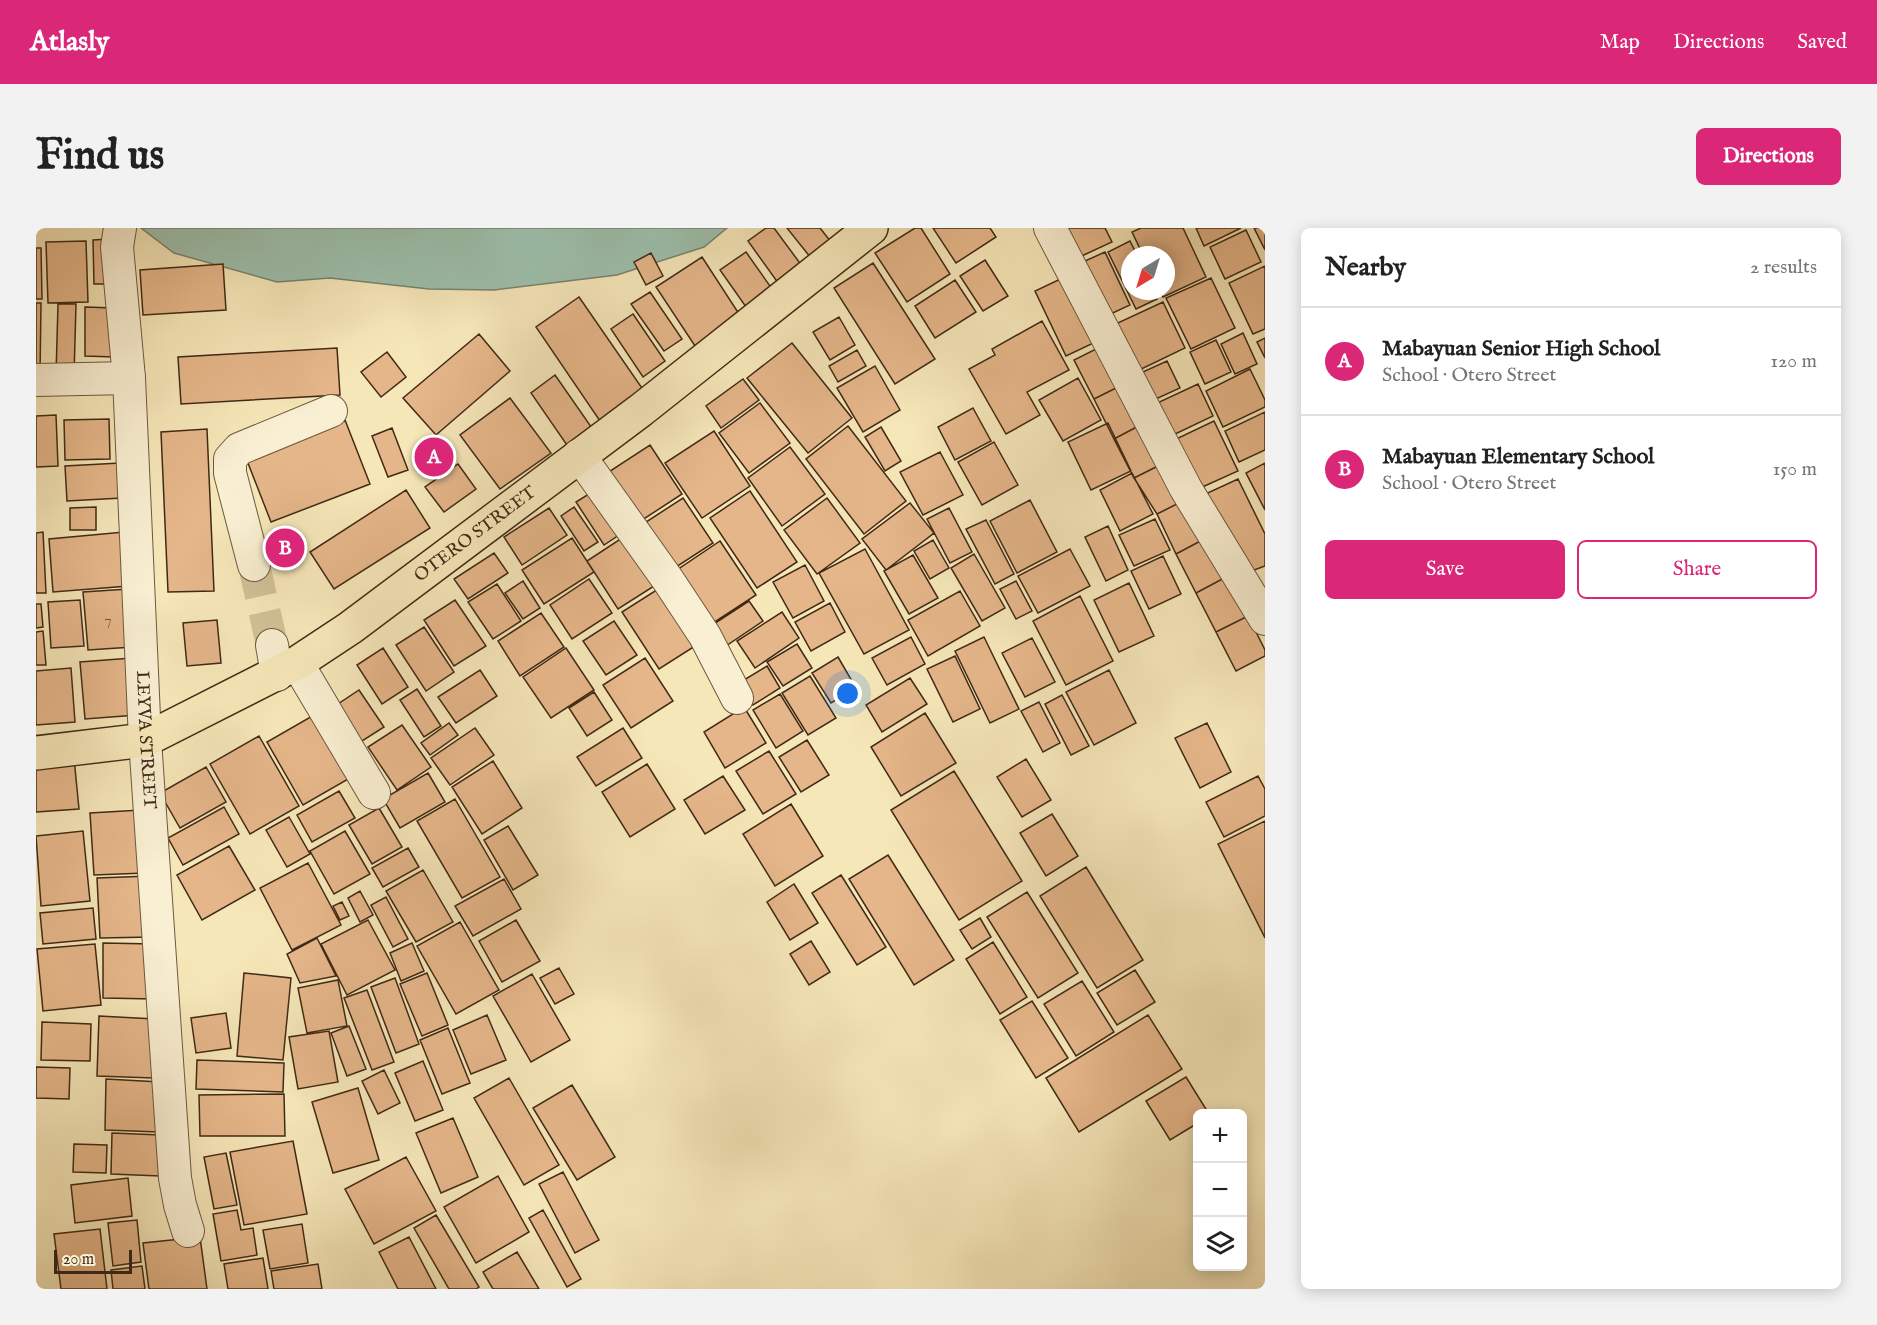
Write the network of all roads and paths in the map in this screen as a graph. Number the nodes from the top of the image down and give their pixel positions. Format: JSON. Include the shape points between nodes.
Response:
{"nodes":[{"id":1,"x":871,"y":228,"type":"edge"},
{"id":2,"x":1050,"y":228,"type":"edge"},
{"id":3,"x":118,"y":238,"type":"edge"},
{"id":4,"x":129,"y":378,"type":"junction"},
{"id":5,"x":36,"y":380,"type":"edge"},
{"id":6,"x":331,"y":411,"type":"dead end"},
{"id":7,"x":579,"y":455,"type":"junction"},
{"id":8,"x":254,"y":565,"type":"tunnel mouth"},
{"id":9,"x":1265,"y":619,"type":"edge"},
{"id":10,"x":282,"y":661,"type":"junction"},
{"id":11,"x":737,"y":698,"type":"dead end"},
{"id":12,"x":145,"y":740,"type":"junction"},
{"id":13,"x":36,"y":753,"type":"edge"},
{"id":14,"x":374,"y":793,"type":"dead end"},
{"id":15,"x":188,"y":1232,"type":"dead end"}],
"edges":[{"from":1,"to":7,"type":"main road","name":"OTERO STREET"},
{"from":2,"to":9,"type":"street","via":[[1186,489]]},
{"from":3,"to":4,"type":"street","name":"LEYVA STREET"},
{"from":4,"to":5,"type":"street"},
{"from":4,"to":12,"type":"street","name":"LEYVA STREET"},
{"from":6,"to":8,"type":"street","via":[[239,449],[230,459],[230,473]]},
{"from":7,"to":10,"type":"main road","name":"OTERO STREET","via":[[350,628]]},
{"from":7,"to":11,"type":"street","via":[[705,636]]},
{"from":10,"to":12,"type":"main road","name":"OTERO STREET"},
{"from":10,"to":14,"type":"street"},
{"from":12,"to":13,"type":"main road","name":"OTERO STREET"},
{"from":12,"to":15,"type":"street","name":"LEYVA STREET","via":[[175,1178]]}]}
